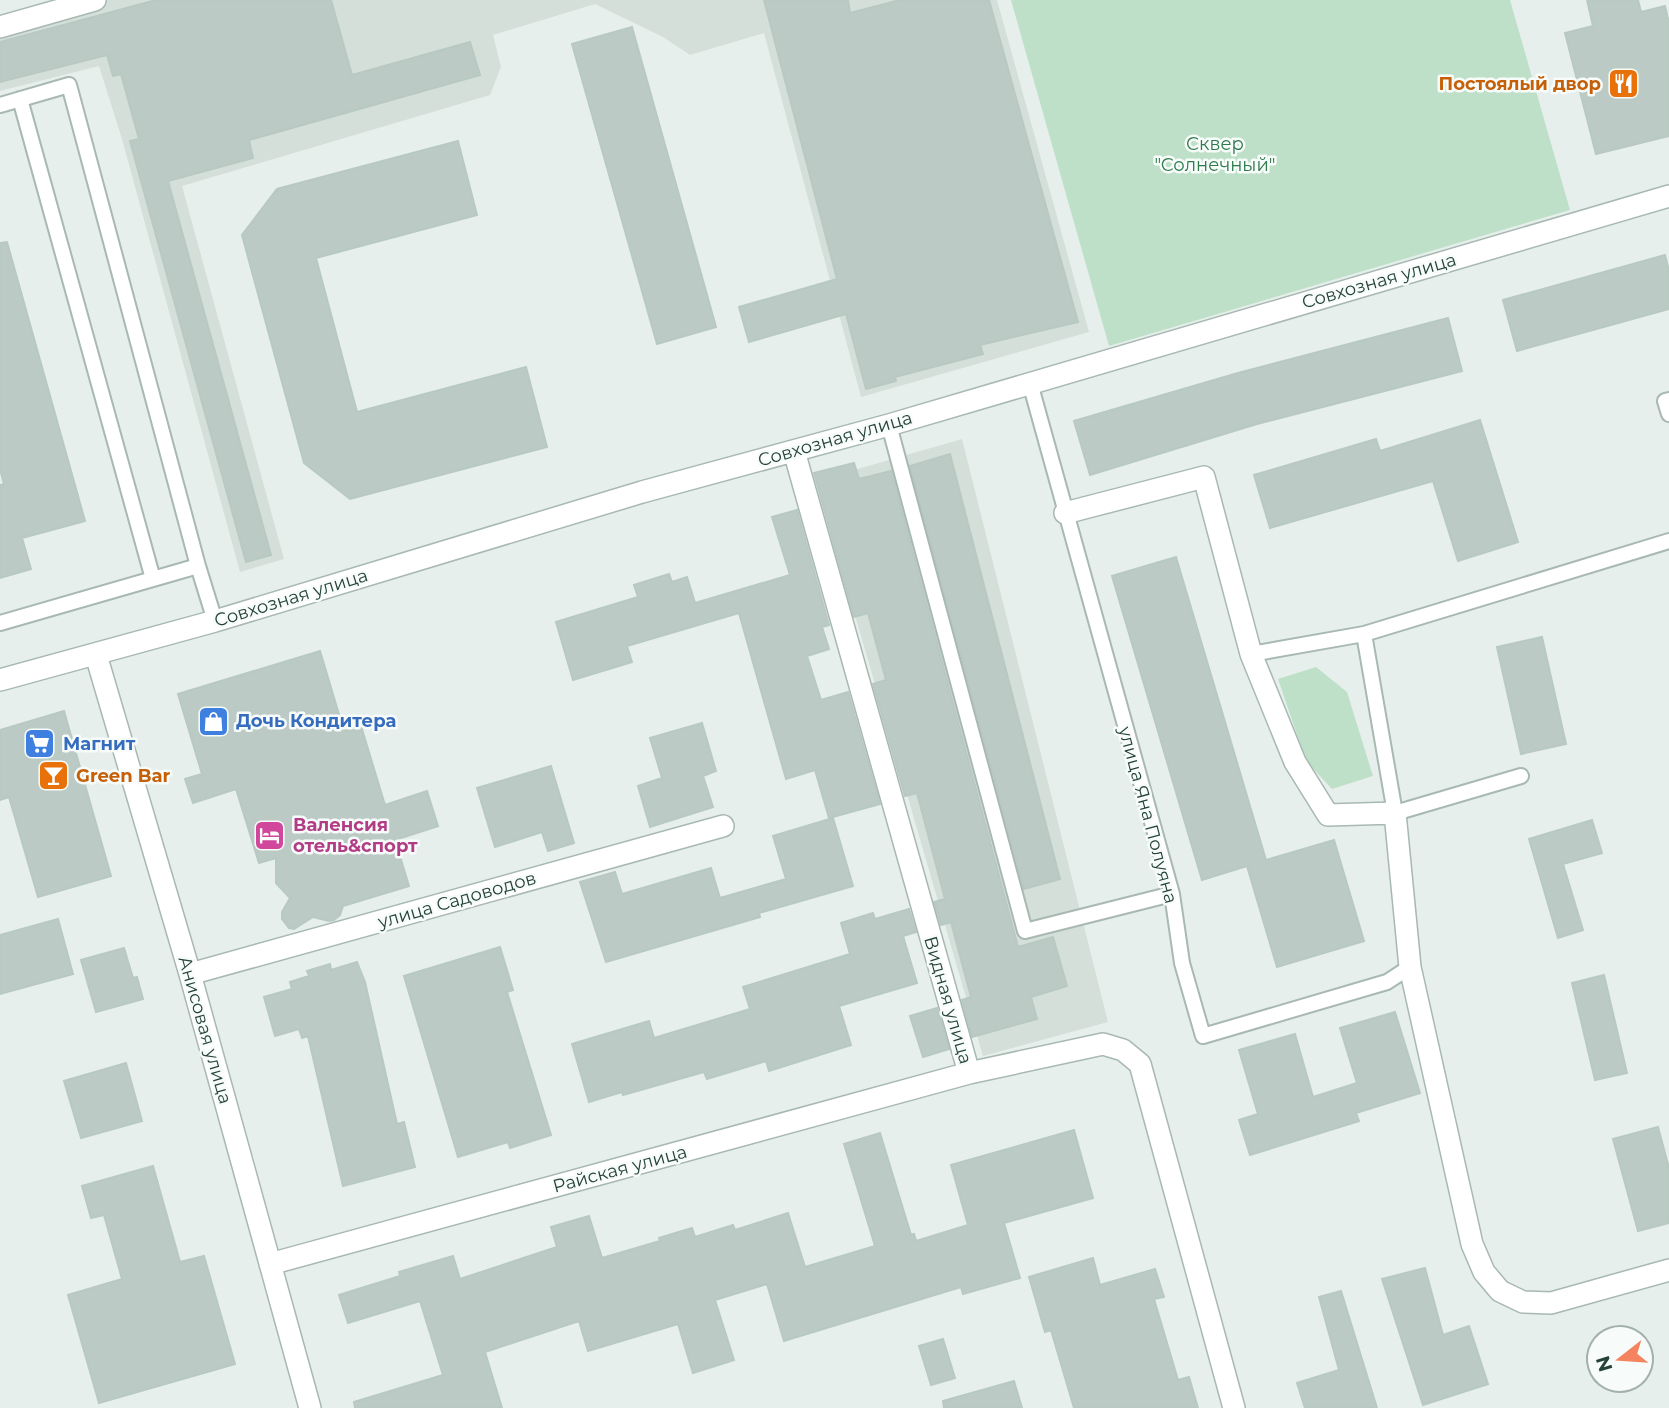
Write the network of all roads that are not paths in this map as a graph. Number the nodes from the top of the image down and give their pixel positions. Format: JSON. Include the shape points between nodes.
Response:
{"nodes":[{"id":1,"x":95,"y":0,"type":"edge"},
{"id":2,"x":50,"y":6,"type":"edge"},
{"id":3,"x":0,"y":27,"type":"edge"},
{"id":4,"x":20,"y":99,"type":"junction"},
{"id":5,"x":0,"y":105,"type":"edge"},
{"id":6,"x":1668,"y":199,"type":"edge"},
{"id":7,"x":1030,"y":383,"type":"junction"},
{"id":8,"x":1669,"y":400,"type":"edge"},
{"id":9,"x":1669,"y":414,"type":"edge"},
{"id":10,"x":889,"y":425,"type":"junction"},
{"id":11,"x":794,"y":451,"type":"junction"},
{"id":12,"x":1065,"y":513,"type":"junction"},
{"id":13,"x":1669,"y":541,"type":"edge"},
{"id":14,"x":198,"y":566,"type":"junction"},
{"id":15,"x":153,"y":579,"type":"junction"},
{"id":16,"x":215,"y":621,"type":"junction"},
{"id":17,"x":0,"y":623,"type":"edge"},
{"id":18,"x":1364,"y":634,"type":"junction"},
{"id":19,"x":96,"y":654,"type":"junction"},
{"id":20,"x":1251,"y":654,"type":"junction"},
{"id":21,"x":0,"y":680,"type":"edge"},
{"id":22,"x":1521,"y":776,"type":"dead end"},
{"id":23,"x":1395,"y":813,"type":"junction"},
{"id":24,"x":723,"y":826,"type":"dead end"},
{"id":25,"x":1172,"y":894,"type":"junction"},
{"id":26,"x":1410,"y":967,"type":"junction"},
{"id":27,"x":190,"y":974,"type":"junction"},
{"id":28,"x":969,"y":1073,"type":"junction"},
{"id":29,"x":270,"y":1264,"type":"junction"},
{"id":30,"x":1669,"y":1270,"type":"edge"},
{"id":31,"x":310,"y":1408,"type":"edge"},
{"id":32,"x":1234,"y":1408,"type":"edge"}],
"edges":[{"from":1,"to":2,"type":"street"},
{"from":2,"to":3,"type":"street"},
{"from":4,"to":5,"type":"lane"},
{"from":4,"to":14,"type":"lane","via":[[69,85]]},
{"from":4,"to":15,"type":"lane"},
{"from":6,"to":7,"type":"street","name":"Совхозная улица"},
{"from":7,"to":10,"type":"street","name":"Совхозная улица"},
{"from":7,"to":12,"type":"lane","name":"улица Яна Полуяна"},
{"from":8,"to":9,"type":"lane","via":[[1665,401]]},
{"from":10,"to":11,"type":"street","name":"Совхозная улица"},
{"from":10,"to":25,"type":"lane","via":[[1026,931]]},
{"from":11,"to":16,"type":"street","name":"Совхозная улица"},
{"from":11,"to":28,"type":"street","name":"Видная улица"},
{"from":12,"to":20,"type":"street","via":[[1204,477]]},
{"from":12,"to":25,"type":"lane","name":"улица Яна Полуяна"},
{"from":13,"to":18,"type":"lane"},
{"from":14,"to":15,"type":"lane"},
{"from":14,"to":16,"type":"lane"},
{"from":15,"to":17,"type":"lane"},
{"from":16,"to":19,"type":"street","name":"Совхозная улица"},
{"from":18,"to":20,"type":"lane"},
{"from":18,"to":23,"type":"lane"},
{"from":19,"to":21,"type":"street","name":"Совхозная улица"},
{"from":19,"to":27,"type":"street","name":"Анисовая улица"},
{"from":20,"to":23,"type":"street","via":[[1294,762],[1328,815]]},
{"from":22,"to":23,"type":"lane"},
{"from":23,"to":26,"type":"street"},
{"from":24,"to":27,"type":"street","name":"улица Садоводов"},
{"from":25,"to":26,"type":"lane","name":"улица Яна Полуяна","via":[[1182,962],[1203,1036],[1387,982]]},
{"from":26,"to":30,"type":"street","via":[[1472,1244],[1484,1272],[1500,1291],[1523,1302],[1551,1303]]},
{"from":27,"to":29,"type":"street","name":"Анисовая улица"},
{"from":28,"to":29,"type":"street","name":"Райская улица"},
{"from":28,"to":32,"type":"street","name":"Видная улица","via":[[1103,1044],[1123,1050],[1140,1064]]},
{"from":29,"to":31,"type":"street","name":"Анисовая улица"}]}
